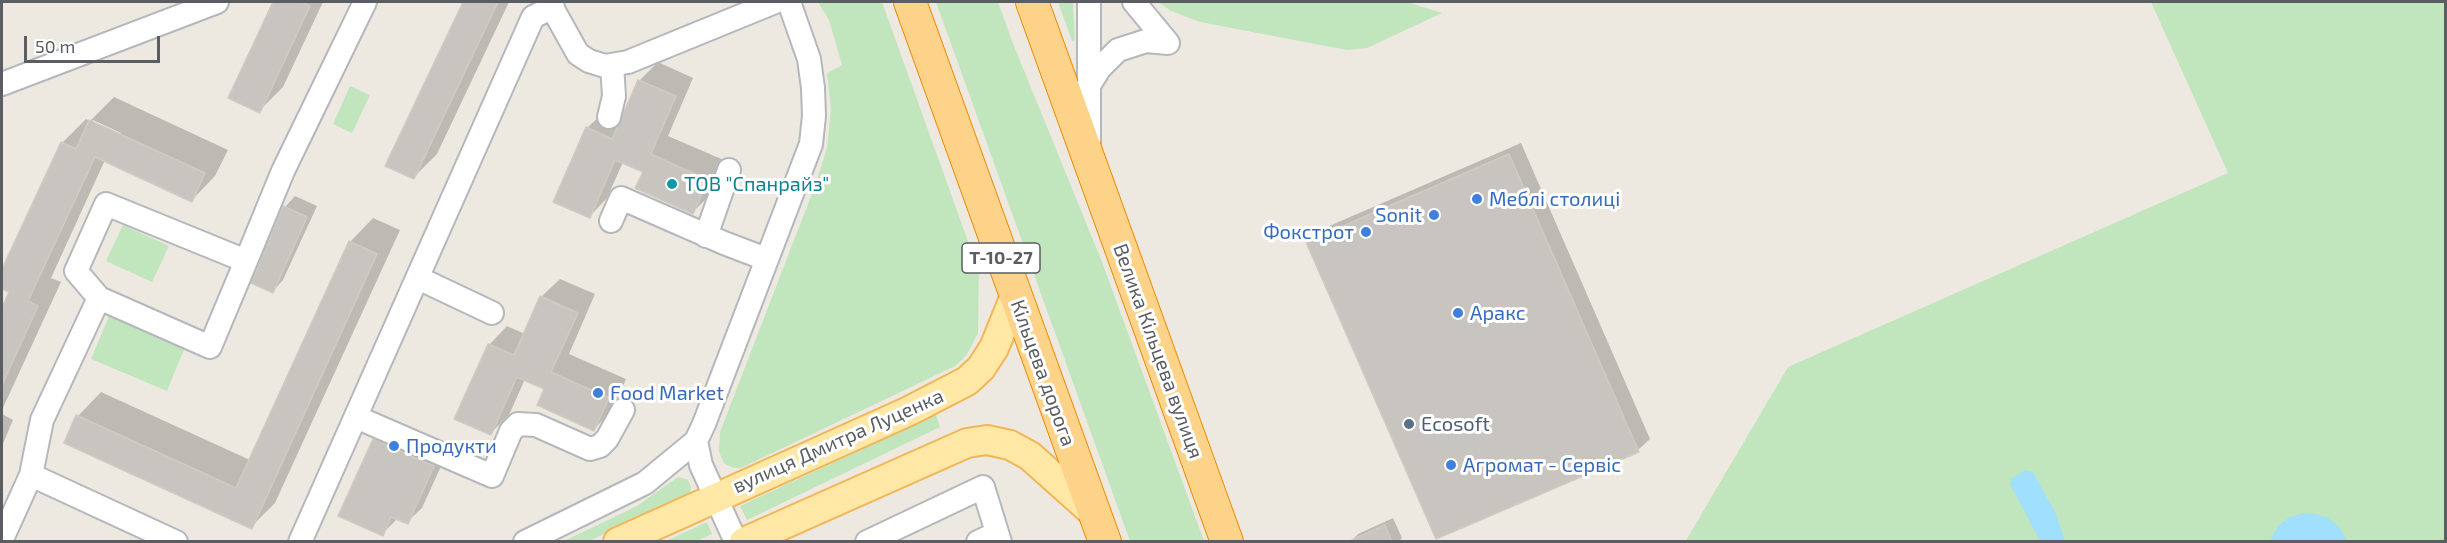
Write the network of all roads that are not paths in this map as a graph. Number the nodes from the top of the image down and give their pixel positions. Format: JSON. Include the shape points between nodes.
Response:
{"nodes":[{"id":1,"x":217,"y":2,"type":"edge"},
{"id":2,"x":365,"y":2,"type":"edge"},
{"id":3,"x":775,"y":2,"type":"edge"},
{"id":4,"x":789,"y":2,"type":"edge"},
{"id":5,"x":910,"y":2,"type":"edge"},
{"id":6,"x":1032,"y":2,"type":"edge"},
{"id":7,"x":1089,"y":2,"type":"edge"},
{"id":8,"x":1134,"y":2,"type":"edge"},
{"id":9,"x":551,"y":4,"type":"edge"},
{"id":10,"x":612,"y":65,"type":"junction"},
{"id":11,"x":2,"y":84,"type":"edge"},
{"id":12,"x":1088,"y":87,"type":"junction"},
{"id":13,"x":609,"y":117,"type":"dead end"},
{"id":14,"x":1089,"y":161,"type":"junction"},
{"id":15,"x":729,"y":170,"type":"dead end"},
{"id":16,"x":611,"y":221,"type":"dead end"},
{"id":17,"x":706,"y":236,"type":"junction"},
{"id":18,"x":766,"y":259,"type":"junction"},
{"id":19,"x":246,"y":261,"type":"junction"},
{"id":20,"x":417,"y":278,"type":"junction"},
{"id":21,"x":1015,"y":296,"type":"junction"},
{"id":22,"x":99,"y":298,"type":"junction"},
{"id":23,"x":492,"y":313,"type":"dead end"},
{"id":24,"x":623,"y":410,"type":"dead end"},
{"id":25,"x":356,"y":417,"type":"junction"},
{"id":26,"x":696,"y":441,"type":"junction"},
{"id":27,"x":31,"y":475,"type":"junction"},
{"id":28,"x":716,"y":496,"type":"junction"},
{"id":29,"x":1100,"y":528,"type":"edge"},
{"id":30,"x":2,"y":539,"type":"edge"},
{"id":31,"x":992,"y":539,"type":"edge"},
{"id":32,"x":176,"y":542,"type":"edge"},
{"id":33,"x":300,"y":542,"type":"edge"},
{"id":34,"x":525,"y":542,"type":"edge"},
{"id":35,"x":618,"y":542,"type":"edge"},
{"id":36,"x":736,"y":542,"type":"edge"},
{"id":37,"x":744,"y":542,"type":"edge"},
{"id":38,"x":867,"y":542,"type":"edge"},
{"id":39,"x":1227,"y":542,"type":"edge"}],
"edges":[{"from":1,"to":11,"type":"street"},
{"from":2,"to":19,"type":"street","via":[[290,156]]},
{"from":3,"to":10,"type":"street"},
{"from":4,"to":18,"type":"street","via":[[808,59],[814,116],[803,170]]},
{"from":5,"to":21,"type":"highway","name":"Кільцева дорога","number":"Т-10-27"},
{"from":6,"to":14,"type":"highway"},
{"from":7,"to":12,"type":"street"},
{"from":8,"to":12,"type":"street","via":[[1168,43],[1146,41],[1118,50]]},
{"from":9,"to":10,"type":"street","via":[[578,54],[605,66]]},
{"from":9,"to":20,"type":"street","via":[[533,17]]},
{"from":10,"to":13,"type":"street","via":[[614,96]]},
{"from":12,"to":14,"type":"street"},
{"from":14,"to":39,"type":"highway","name":"Велика Кільцева вулиця"},
{"from":15,"to":17,"type":"street"},
{"from":16,"to":17,"type":"street","via":[[621,198]]},
{"from":17,"to":18,"type":"street"},
{"from":18,"to":26,"type":"street"},
{"from":19,"to":22,"type":"street","via":[[210,346]]},
{"from":19,"to":22,"type":"street","via":[[106,204],[76,271]]},
{"from":20,"to":23,"type":"street"},
{"from":20,"to":25,"type":"street"},
{"from":21,"to":28,"type":"main road","name":"вулиця Дмитра Луценка","via":[[994,348],[967,381],[909,411]]},
{"from":21,"to":29,"type":"highway","name":"Кільцева дорога","number":"Т-10-27"},
{"from":22,"to":27,"type":"street","via":[[42,420]]},
{"from":24,"to":25,"type":"street","via":[[607,439],[590,449],[536,424],[518,424],[511,431],[492,476]]},
{"from":25,"to":33,"type":"street"},
{"from":26,"to":28,"type":"street","via":[[701,465]]},
{"from":26,"to":34,"type":"street","via":[[645,483]]},
{"from":27,"to":30,"type":"street"},
{"from":27,"to":32,"type":"street"},
{"from":28,"to":35,"type":"main road","name":"вулиця Дмитра Луценка"},
{"from":28,"to":36,"type":"street"},
{"from":29,"to":37,"type":"main road","via":[[1030,456],[1010,445],[987,440],[967,443]]},
{"from":31,"to":38,"type":"street","via":[[983,487]]}]}
